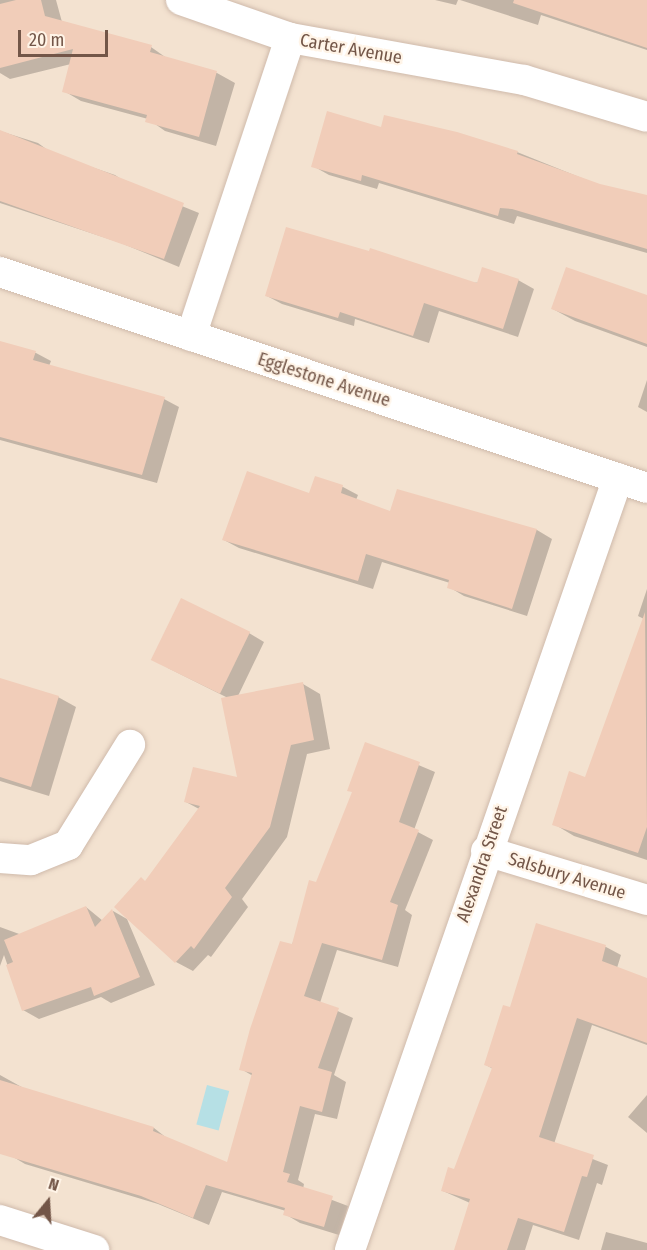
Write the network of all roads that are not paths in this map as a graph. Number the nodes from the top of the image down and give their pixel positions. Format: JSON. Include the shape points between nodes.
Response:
{"nodes":[{"id":1,"x":181,"y":0,"type":"edge"},
{"id":2,"x":290,"y":38,"type":"junction"},
{"id":3,"x":647,"y":117,"type":"edge"},
{"id":4,"x":0,"y":272,"type":"edge"},
{"id":5,"x":191,"y":336,"type":"junction"},
{"id":6,"x":618,"y":478,"type":"junction"},
{"id":7,"x":647,"y":488,"type":"edge"},
{"id":8,"x":130,"y":745,"type":"dead end"},
{"id":9,"x":486,"y":852,"type":"junction"},
{"id":10,"x":0,"y":858,"type":"edge"},
{"id":11,"x":647,"y":900,"type":"edge"},
{"id":12,"x":0,"y":1220,"type":"edge"},
{"id":13,"x":93,"y":1250,"type":"edge"},
{"id":14,"x":350,"y":1250,"type":"edge"}],
"edges":[{"from":1,"to":2,"type":"street"},
{"from":2,"to":3,"type":"street","name":"Carter Avenue","via":[[524,80]]},
{"from":2,"to":5,"type":"street","name":"Carter Avenue"},
{"from":4,"to":5,"type":"street","name":"Egglestone Avenue"},
{"from":5,"to":6,"type":"street","name":"Egglestone Avenue"},
{"from":6,"to":7,"type":"street","name":"Egglestone Avenue"},
{"from":6,"to":9,"type":"street","name":"Alexandra Street"},
{"from":8,"to":10,"type":"street","via":[[68,845],[31,860]]},
{"from":9,"to":11,"type":"street","name":"Salsbury Avenue"},
{"from":9,"to":14,"type":"street","name":"Alexandra Street"},
{"from":12,"to":13,"type":"street"}]}
